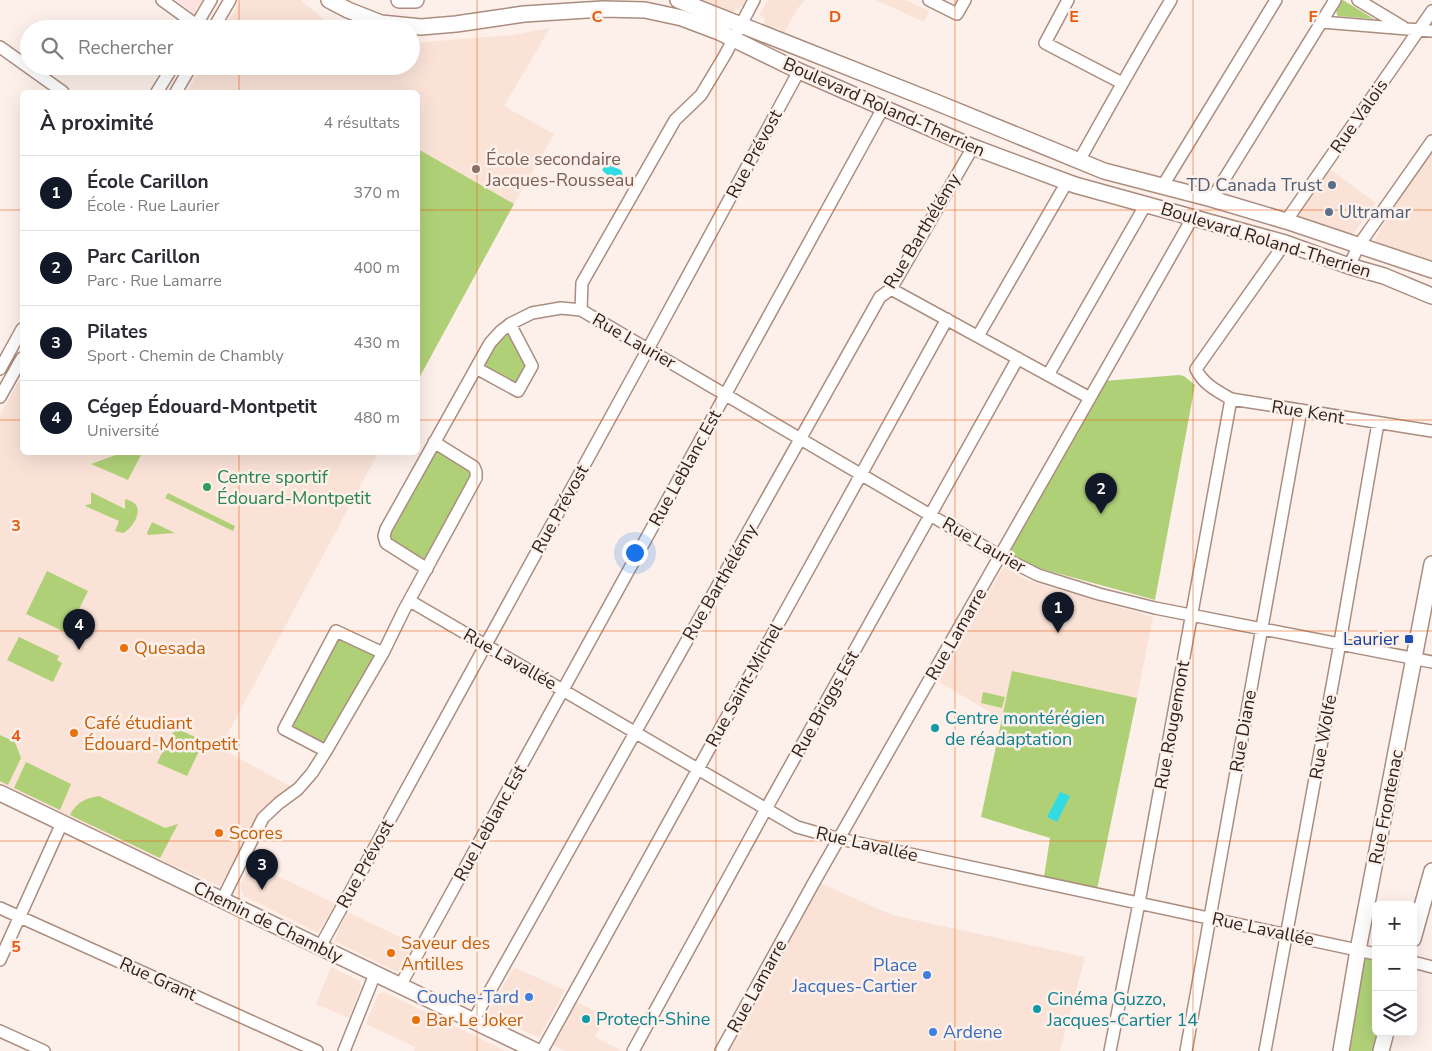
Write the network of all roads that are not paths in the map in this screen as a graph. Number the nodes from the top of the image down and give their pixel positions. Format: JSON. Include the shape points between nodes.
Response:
{"nodes":[{"id":1,"x":162,"y":0,"type":"edge"},
{"id":2,"x":211,"y":0,"type":"edge"},
{"id":3,"x":230,"y":0,"type":"edge"},
{"id":4,"x":329,"y":0,"type":"edge"},
{"id":5,"x":399,"y":0,"type":"edge"},
{"id":6,"x":416,"y":0,"type":"edge"},
{"id":7,"x":678,"y":0,"type":"edge"},
{"id":8,"x":754,"y":0,"type":"edge"},
{"id":9,"x":930,"y":0,"type":"edge"},
{"id":10,"x":965,"y":0,"type":"edge"},
{"id":11,"x":1068,"y":0,"type":"edge"},
{"id":12,"x":1171,"y":0,"type":"edge"},
{"id":13,"x":1276,"y":0,"type":"edge"},
{"id":14,"x":1336,"y":0,"type":"edge"},
{"id":15,"x":1358,"y":0,"type":"edge"},
{"id":16,"x":1432,"y":11,"type":"edge"},
{"id":17,"x":189,"y":20,"type":"edge"},
{"id":18,"x":201,"y":20,"type":"edge"},
{"id":19,"x":218,"y":20,"type":"edge"},
{"id":20,"x":373,"y":20,"type":"edge"},
{"id":21,"x":1322,"y":22,"type":"junction"},
{"id":22,"x":741,"y":24,"type":"junction"},
{"id":23,"x":420,"y":26,"type":"edge"},
{"id":24,"x":1414,"y":30,"type":"junction"},
{"id":25,"x":1432,"y":31,"type":"edge"},
{"id":26,"x":733,"y":40,"type":"junction"},
{"id":27,"x":0,"y":47,"type":"edge"},
{"id":28,"x":20,"y":61,"type":"edge"},
{"id":29,"x":799,"y":71,"type":"junction"},
{"id":30,"x":40,"y":75,"type":"edge"},
{"id":31,"x":168,"y":75,"type":"edge"},
{"id":32,"x":186,"y":75,"type":"edge"},
{"id":33,"x":1122,"y":83,"type":"junction"},
{"id":34,"x":61,"y":90,"type":"edge"},
{"id":35,"x":159,"y":90,"type":"edge"},
{"id":36,"x":177,"y":90,"type":"edge"},
{"id":37,"x":883,"y":108,"type":"junction"},
{"id":38,"x":1432,"y":141,"type":"edge"},
{"id":39,"x":973,"y":147,"type":"junction"},
{"id":40,"x":1079,"y":161,"type":"junction"},
{"id":41,"x":1067,"y":182,"type":"junction"},
{"id":42,"x":1162,"y":187,"type":"junction"},
{"id":43,"x":1212,"y":200,"type":"junction"},
{"id":44,"x":1146,"y":204,"type":"junction"},
{"id":45,"x":1193,"y":217,"type":"junction"},
{"id":46,"x":1286,"y":221,"type":"junction"},
{"id":47,"x":1285,"y":242,"type":"junction"},
{"id":48,"x":1359,"y":245,"type":"junction"},
{"id":49,"x":1349,"y":266,"type":"junction"},
{"id":50,"x":1432,"y":270,"type":"edge"},
{"id":51,"x":891,"y":289,"type":"junction"},
{"id":52,"x":1432,"y":296,"type":"edge"},
{"id":53,"x":582,"y":310,"type":"junction"},
{"id":54,"x":946,"y":319,"type":"junction"},
{"id":55,"x":510,"y":324,"type":"junction"},
{"id":56,"x":20,"y":333,"type":"edge"},
{"id":57,"x":978,"y":336,"type":"junction"},
{"id":58,"x":648,"y":349,"type":"junction"},
{"id":59,"x":1018,"y":358,"type":"junction"},
{"id":60,"x":20,"y":362,"type":"edge"},
{"id":61,"x":476,"y":368,"type":"junction"},
{"id":62,"x":0,"y":369,"type":"edge"},
{"id":63,"x":1048,"y":375,"type":"junction"},
{"id":64,"x":725,"y":394,"type":"junction"},
{"id":65,"x":0,"y":397,"type":"edge"},
{"id":66,"x":1090,"y":398,"type":"junction"},
{"id":67,"x":1230,"y":399,"type":"junction"},
{"id":68,"x":1301,"y":410,"type":"junction"},
{"id":69,"x":1378,"y":423,"type":"junction"},
{"id":70,"x":1432,"y":431,"type":"edge"},
{"id":71,"x":802,"y":438,"type":"junction"},
{"id":72,"x":434,"y":442,"type":"junction"},
{"id":73,"x":861,"y":473,"type":"junction"},
{"id":74,"x":931,"y":514,"type":"junction"},
{"id":75,"x":1000,"y":556,"type":"junction"},
{"id":76,"x":1432,"y":564,"type":"edge"},
{"id":77,"x":427,"y":568,"type":"junction"},
{"id":78,"x":410,"y":601,"type":"junction"},
{"id":79,"x":1191,"y":615,"type":"junction"},
{"id":80,"x":1262,"y":628,"type":"junction"},
{"id":81,"x":1340,"y":643,"type":"junction"},
{"id":82,"x":486,"y":645,"type":"junction"},
{"id":83,"x":383,"y":653,"type":"junction"},
{"id":84,"x":1414,"y":658,"type":"junction"},
{"id":85,"x":1432,"y":662,"type":"edge"},
{"id":86,"x":563,"y":690,"type":"junction"},
{"id":87,"x":635,"y":732,"type":"junction"},
{"id":88,"x":326,"y":751,"type":"junction"},
{"id":89,"x":698,"y":769,"type":"junction"},
{"id":90,"x":0,"y":794,"type":"edge"},
{"id":91,"x":766,"y":809,"type":"junction"},
{"id":92,"x":62,"y":823,"type":"junction"},
{"id":93,"x":840,"y":839,"type":"junction"},
{"id":94,"x":1432,"y":871,"type":"edge"},
{"id":95,"x":222,"y":900,"type":"junction"},
{"id":96,"x":1139,"y":903,"type":"junction"},
{"id":97,"x":0,"y":908,"type":"edge"},
{"id":98,"x":20,"y":917,"type":"junction"},
{"id":99,"x":1210,"y":918,"type":"junction"},
{"id":100,"x":1417,"y":924,"type":"edge"},
{"id":101,"x":1286,"y":934,"type":"junction"},
{"id":102,"x":320,"y":947,"type":"junction"},
{"id":103,"x":1358,"y":950,"type":"junction"},
{"id":104,"x":1372,"y":953,"type":"edge"},
{"id":105,"x":0,"y":960,"type":"edge"},
{"id":106,"x":1417,"y":963,"type":"edge"},
{"id":107,"x":1432,"y":967,"type":"edge"},
{"id":108,"x":375,"y":974,"type":"junction"},
{"id":109,"x":400,"y":986,"type":"junction"},
{"id":110,"x":473,"y":1021,"type":"junction"},
{"id":111,"x":0,"y":1031,"type":"edge"},
{"id":112,"x":1385,"y":1036,"type":"edge"},
{"id":113,"x":44,"y":1051,"type":"edge"},
{"id":114,"x":317,"y":1051,"type":"edge"},
{"id":115,"x":344,"y":1051,"type":"edge"},
{"id":116,"x":536,"y":1051,"type":"edge"},
{"id":117,"x":542,"y":1051,"type":"edge"},
{"id":118,"x":633,"y":1051,"type":"edge"},
{"id":119,"x":721,"y":1051,"type":"edge"},
{"id":120,"x":1110,"y":1051,"type":"edge"},
{"id":121,"x":1186,"y":1051,"type":"edge"},
{"id":122,"x":1265,"y":1051,"type":"edge"},
{"id":123,"x":1341,"y":1051,"type":"edge"},
{"id":124,"x":1381,"y":1051,"type":"edge"}],
"edges":[{"from":1,"to":17,"type":"street"},
{"from":2,"to":18,"type":"street"},
{"from":3,"to":19,"type":"street"},
{"from":4,"to":20,"type":"main road","name":"Boulevard Roland-Therrien"},
{"from":5,"to":6,"type":"main road"},
{"from":7,"to":22,"type":"main road","name":"Boulevard Roland-Therrien"},
{"from":8,"to":22,"type":"street"},
{"from":9,"to":10,"type":"street","via":[[957,14]]},
{"from":11,"to":33,"type":"street","via":[[1045,43]]},
{"from":12,"to":33,"type":"street"},
{"from":13,"to":42,"type":"street"},
{"from":14,"to":21,"type":"street"},
{"from":15,"to":24,"type":"street"},
{"from":16,"to":24,"type":"street","name":"Rue Valois"},
{"from":21,"to":24,"type":"street"},
{"from":21,"to":43,"type":"street"},
{"from":22,"to":26,"type":"street"},
{"from":22,"to":40,"type":"main road","name":"Boulevard Roland-Therrien"},
{"from":23,"to":26,"type":"main road","name":"Boulevard Roland-Therrien","via":[[524,14],[645,10],[682,18]]},
{"from":24,"to":25,"type":"street"},
{"from":24,"to":46,"type":"street","name":"Rue Valois"},
{"from":26,"to":29,"type":"main road","name":"Boulevard Roland-Therrien"},
{"from":26,"to":53,"type":"street","via":[[701,95],[675,120],[582,283]]},
{"from":27,"to":28,"type":"street"},
{"from":29,"to":37,"type":"main road","name":"Boulevard Roland-Therrien"},
{"from":29,"to":58,"type":"street","name":"Rue Prévost"},
{"from":30,"to":34,"type":"street"},
{"from":31,"to":35,"type":"street"},
{"from":32,"to":36,"type":"street"},
{"from":33,"to":40,"type":"street"},
{"from":37,"to":39,"type":"main road","name":"Boulevard Roland-Therrien"},
{"from":37,"to":64,"type":"street","name":"Rue Leblanc Est"},
{"from":38,"to":48,"type":"street"},
{"from":39,"to":41,"type":"main road","name":"Boulevard Roland-Therrien"},
{"from":39,"to":51,"type":"street","name":"Rue Barthélémy"},
{"from":40,"to":42,"type":"main road","name":"Boulevard Roland-Therrien"},
{"from":41,"to":44,"type":"main road","name":"Boulevard Roland-Therrien"},
{"from":41,"to":57,"type":"street"},
{"from":42,"to":43,"type":"main road","name":"Boulevard Roland-Therrien"},
{"from":43,"to":46,"type":"main road","name":"Boulevard Roland-Therrien"},
{"from":44,"to":45,"type":"main road","name":"Boulevard Roland-Therrien"},
{"from":44,"to":63,"type":"street"},
{"from":45,"to":47,"type":"main road","name":"Boulevard Roland-Therrien"},
{"from":45,"to":66,"type":"street","name":"Rue Lamarre"},
{"from":46,"to":48,"type":"main road","name":"Boulevard Roland-Therrien"},
{"from":47,"to":49,"type":"main road","name":"Boulevard Roland-Therrien"},
{"from":47,"to":67,"type":"street","name":"Rue Kent","via":[[1196,369],[1206,383]]},
{"from":48,"to":49,"type":"street"},
{"from":48,"to":50,"type":"main road","name":"Boulevard Roland-Therrien"},
{"from":49,"to":52,"type":"main road","name":"Boulevard Roland-Therrien"},
{"from":51,"to":54,"type":"street"},
{"from":51,"to":71,"type":"street","name":"Rue Barthélémy","via":[[880,297]]},
{"from":53,"to":55,"type":"street","via":[[561,308],[532,313]]},
{"from":53,"to":58,"type":"street","name":"Rue Laurier"},
{"from":54,"to":57,"type":"street"},
{"from":54,"to":73,"type":"street","name":"Rue Saint-Michel"},
{"from":55,"to":61,"type":"street","via":[[490,342]]},
{"from":55,"to":61,"type":"street","via":[[532,366],[518,391]]},
{"from":56,"to":62,"type":"street"},
{"from":57,"to":59,"type":"street"},
{"from":58,"to":64,"type":"street","name":"Rue Laurier"},
{"from":58,"to":82,"type":"street","name":"Rue Prévost"},
{"from":59,"to":63,"type":"street"},
{"from":59,"to":74,"type":"street","name":"Rue Briggs Est"},
{"from":60,"to":65,"type":"street"},
{"from":61,"to":72,"type":"street"},
{"from":63,"to":66,"type":"street"},
{"from":64,"to":71,"type":"street","name":"Rue Laurier"},
{"from":64,"to":86,"type":"street","name":"Rue Leblanc Est"},
{"from":66,"to":75,"type":"street","name":"Rue Lamarre"},
{"from":67,"to":68,"type":"street","name":"Rue Kent"},
{"from":67,"to":79,"type":"street","name":"Rue Rougemont"},
{"from":68,"to":69,"type":"street","name":"Rue Kent"},
{"from":68,"to":80,"type":"street","name":"Rue Diane"},
{"from":69,"to":70,"type":"street","name":"Rue Kent"},
{"from":69,"to":81,"type":"street","name":"Rue Wolfe"},
{"from":71,"to":73,"type":"street","name":"Rue Laurier"},
{"from":71,"to":87,"type":"street","name":"Rue Barthélémy"},
{"from":72,"to":77,"type":"street","via":[[474,467],[476,478]]},
{"from":72,"to":77,"type":"street","via":[[384,536],[386,543]]},
{"from":73,"to":74,"type":"street","name":"Rue Laurier"},
{"from":73,"to":89,"type":"street","name":"Rue Saint-Michel"},
{"from":74,"to":75,"type":"street","name":"Rue Laurier"},
{"from":74,"to":91,"type":"street","name":"Rue Briggs Est"},
{"from":75,"to":79,"type":"street","name":"Rue Laurier","via":[[1038,575],[1098,594]]},
{"from":75,"to":93,"type":"street","name":"Rue Lamarre"},
{"from":76,"to":84,"type":"main road","name":"Rue Frontenac"},
{"from":77,"to":78,"type":"street"},
{"from":78,"to":82,"type":"street","name":"Rue Lavallée"},
{"from":78,"to":83,"type":"street"},
{"from":79,"to":80,"type":"street","name":"Rue Laurier"},
{"from":79,"to":96,"type":"street","name":"Rue Rougemont"},
{"from":80,"to":81,"type":"street","name":"Rue Laurier"},
{"from":80,"to":99,"type":"street","name":"Rue Diane"},
{"from":81,"to":84,"type":"street","name":"Rue Laurier"},
{"from":81,"to":101,"type":"street","name":"Rue Wolfe"},
{"from":82,"to":86,"type":"street","name":"Rue Lavallée"},
{"from":82,"to":102,"type":"street","name":"Rue Prévost"},
{"from":83,"to":88,"type":"street"},
{"from":83,"to":88,"type":"street","via":[[336,631],[284,729]]},
{"from":84,"to":85,"type":"street","name":"Rue Laurier"},
{"from":84,"to":103,"type":"main road","name":"Rue Frontenac"},
{"from":86,"to":87,"type":"street","name":"Rue Lavallée"},
{"from":86,"to":109,"type":"street","name":"Rue Leblanc Est"},
{"from":87,"to":89,"type":"street","name":"Rue Lavallée"},
{"from":87,"to":110,"type":"street","name":"Rue Barthélémy"},
{"from":88,"to":95,"type":"street","via":[[298,789],[263,818]]},
{"from":89,"to":91,"type":"street","name":"Rue Lavallée"},
{"from":89,"to":117,"type":"street","name":"Rue Saint-Michel"},
{"from":90,"to":92,"type":"main road","name":"Chemin de Chambly"},
{"from":91,"to":93,"type":"street","name":"Rue Lavallée","via":[[797,827]]},
{"from":91,"to":118,"type":"street","name":"Rue Briggs Est"},
{"from":92,"to":95,"type":"main road","name":"Chemin de Chambly"},
{"from":92,"to":98,"type":"street"},
{"from":93,"to":96,"type":"street","name":"Rue Lavallée"},
{"from":93,"to":119,"type":"street","name":"Rue Lamarre"},
{"from":94,"to":100,"type":"main road"},
{"from":95,"to":102,"type":"main road","name":"Chemin de Chambly"},
{"from":96,"to":99,"type":"street","name":"Rue Lavallée"},
{"from":96,"to":120,"type":"street","name":"Rue Rougemont"},
{"from":97,"to":98,"type":"street","name":"Rue Grant"},
{"from":98,"to":105,"type":"street"},
{"from":98,"to":114,"type":"street","name":"Rue Grant"},
{"from":99,"to":101,"type":"street","name":"Rue Lavallée"},
{"from":99,"to":121,"type":"street","name":"Rue Diane"},
{"from":101,"to":103,"type":"street","name":"Rue Lavallée"},
{"from":101,"to":122,"type":"street","name":"Rue Wolfe"},
{"from":102,"to":108,"type":"main road","name":"Chemin de Chambly"},
{"from":103,"to":104,"type":"street","name":"Rue Lavallée"},
{"from":103,"to":123,"type":"main road","name":"Rue Frontenac"},
{"from":106,"to":107,"type":"street"},
{"from":108,"to":109,"type":"main road","name":"Chemin de Chambly"},
{"from":108,"to":115,"type":"street"},
{"from":109,"to":110,"type":"main road","name":"Chemin de Chambly"},
{"from":110,"to":116,"type":"main road","name":"Chemin de Chambly"},
{"from":111,"to":113,"type":"street"},
{"from":112,"to":124,"type":"main road"}]}
